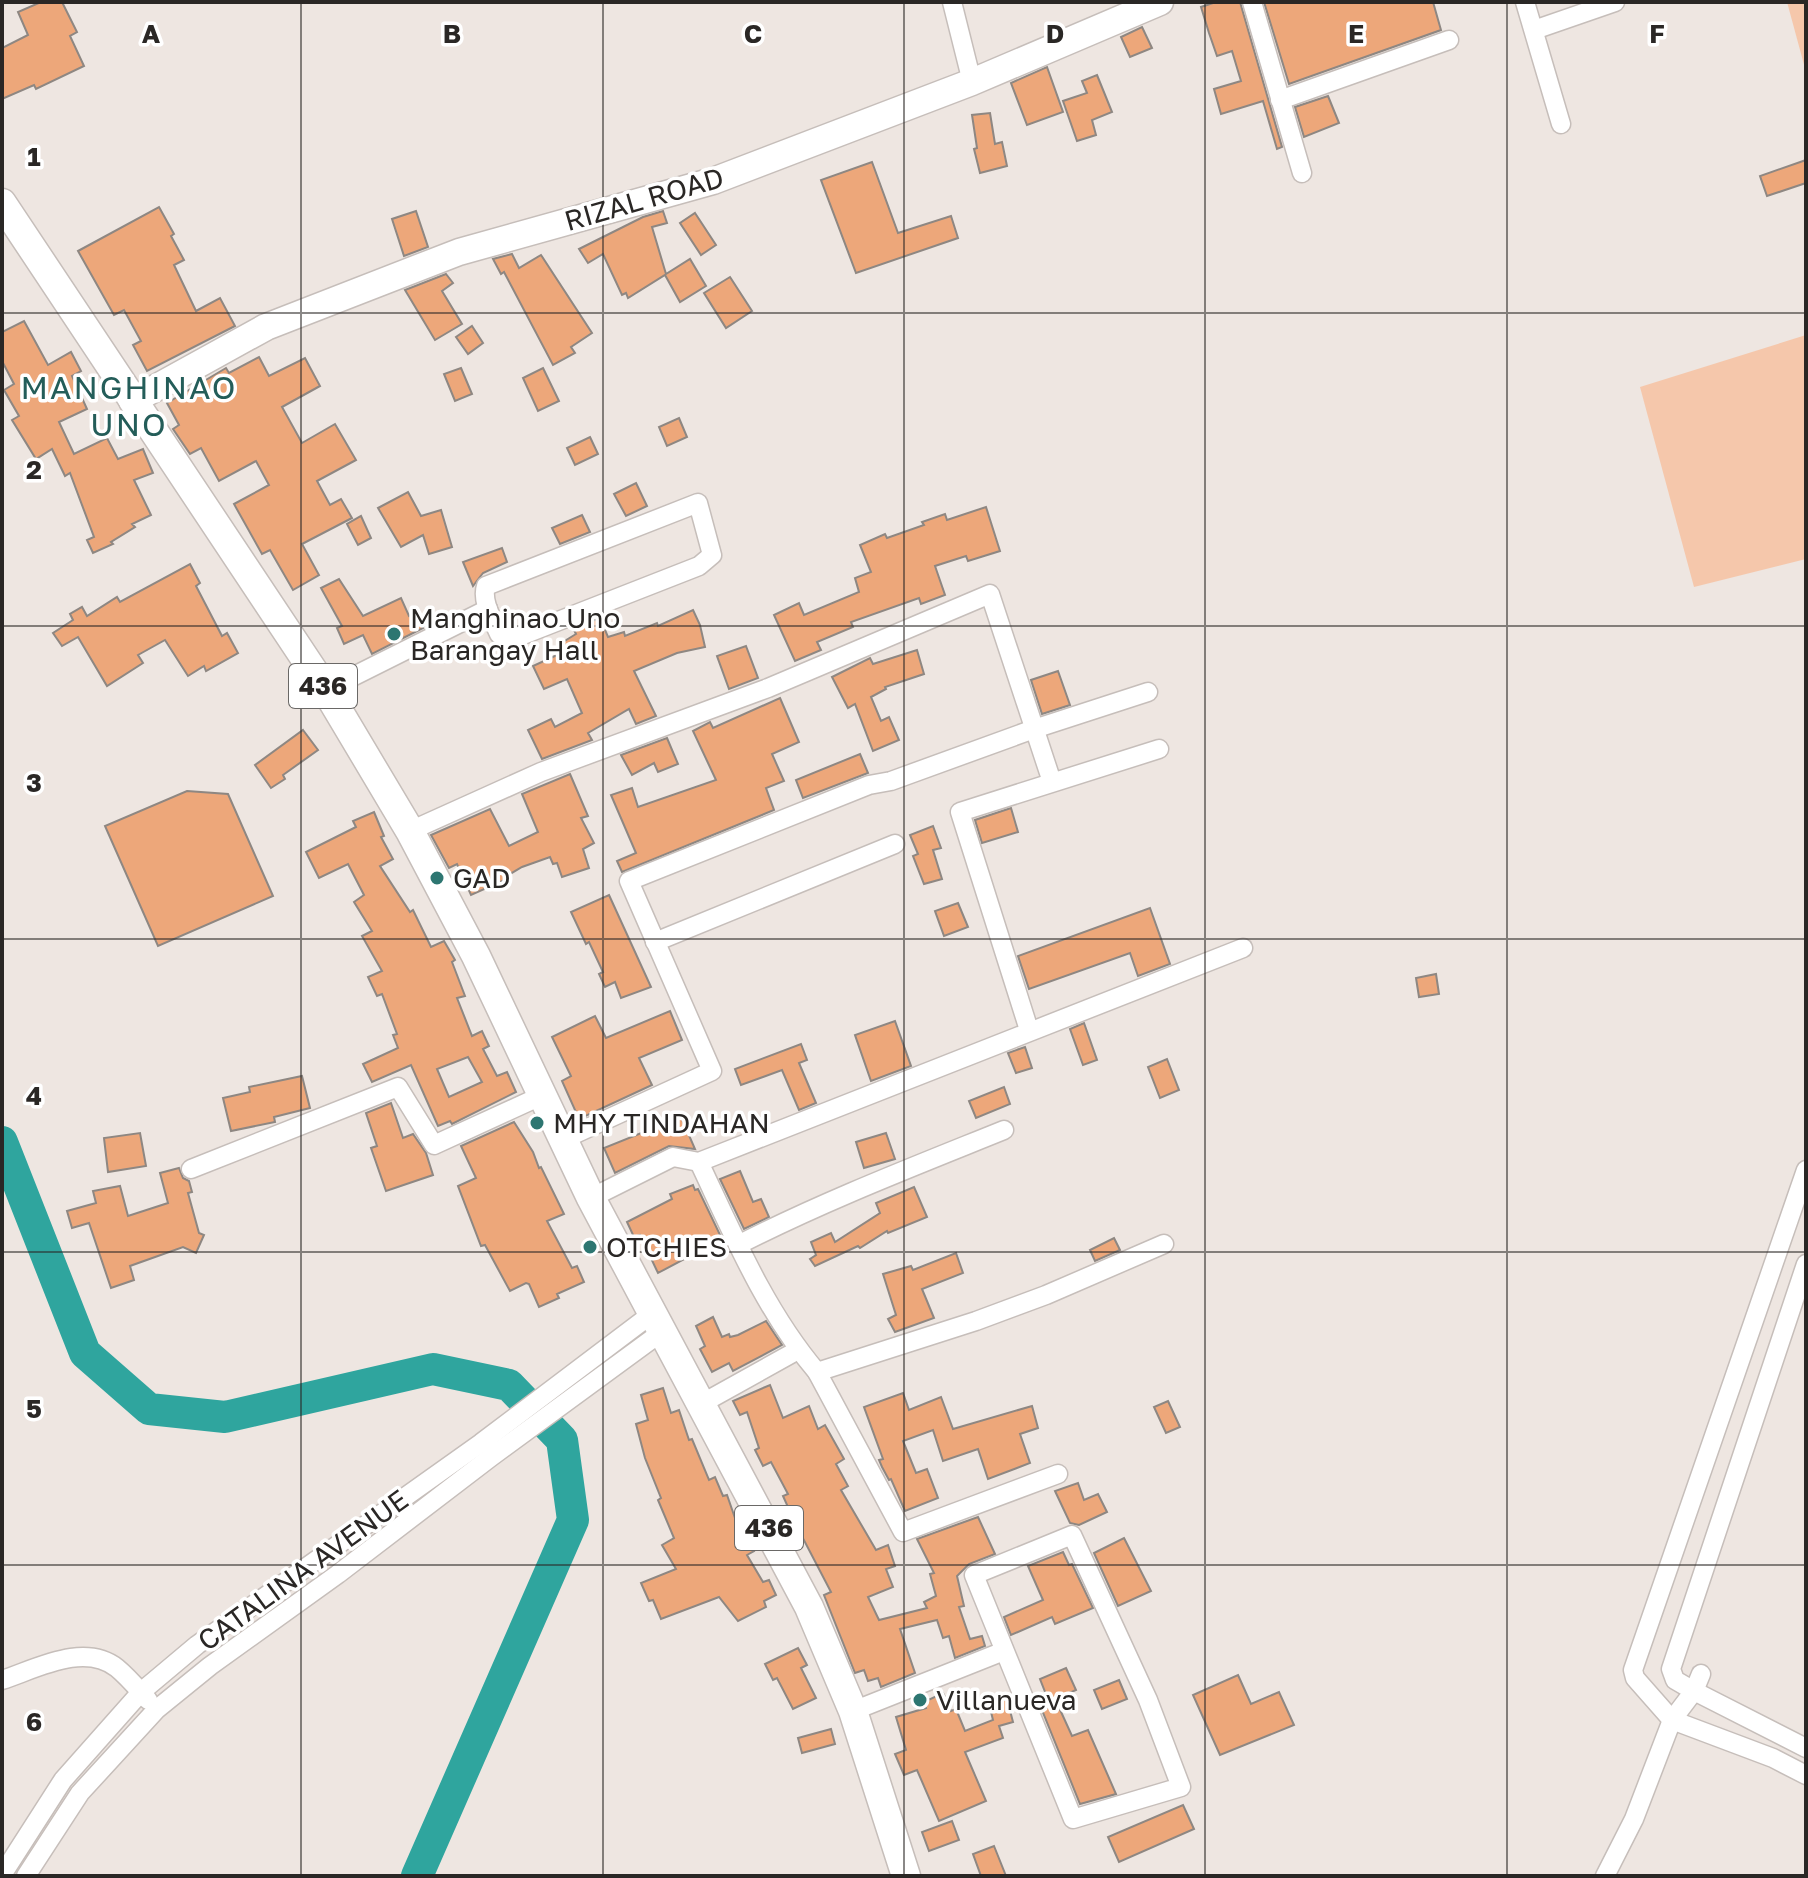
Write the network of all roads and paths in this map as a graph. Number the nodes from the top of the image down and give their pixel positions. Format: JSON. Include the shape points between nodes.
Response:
{"nodes":[{"id":1,"x":952,"y":2,"type":"edge"},
{"id":2,"x":1160,"y":2,"type":"edge"},
{"id":3,"x":1252,"y":2,"type":"edge"},
{"id":4,"x":1525,"y":2,"type":"edge"},
{"id":5,"x":1615,"y":2,"type":"edge"},
{"id":6,"x":1534,"y":30,"type":"junction"},
{"id":7,"x":1449,"y":40,"type":"dead end"},
{"id":8,"x":972,"y":82,"type":"junction"},
{"id":9,"x":1280,"y":100,"type":"junction"},
{"id":10,"x":1561,"y":124,"type":"dead end"},
{"id":11,"x":1302,"y":173,"type":"dead end"},
{"id":12,"x":2,"y":203,"type":"edge"},
{"id":13,"x":132,"y":401,"type":"junction"},
{"id":14,"x":488,"y":609,"type":"junction"},
{"id":15,"x":326,"y":690,"type":"junction"},
{"id":16,"x":1148,"y":692,"type":"dead end"},
{"id":17,"x":1034,"y":729,"type":"junction"},
{"id":18,"x":1159,"y":749,"type":"dead end"},
{"id":19,"x":1052,"y":782,"type":"junction"},
{"id":20,"x":410,"y":831,"type":"junction"},
{"id":21,"x":895,"y":844,"type":"dead end"},
{"id":22,"x":655,"y":942,"type":"junction"},
{"id":23,"x":1243,"y":948,"type":"dead end"},
{"id":24,"x":1029,"y":1030,"type":"junction"},
{"id":25,"x":543,"y":1095,"type":"junction"},
{"id":26,"x":1004,"y":1130,"type":"dead end"},
{"id":27,"x":564,"y":1139,"type":"junction"},
{"id":28,"x":699,"y":1162,"type":"junction"},
{"id":29,"x":191,"y":1169,"type":"dead end"},
{"id":30,"x":1806,"y":1170,"type":"edge"},
{"id":31,"x":591,"y":1198,"type":"junction"},
{"id":32,"x":1164,"y":1244,"type":"dead end"},
{"id":33,"x":738,"y":1245,"type":"junction"},
{"id":34,"x":1806,"y":1264,"type":"edge"},
{"id":35,"x":658,"y":1322,"type":"junction"},
{"id":36,"x":798,"y":1350,"type":"junction"},
{"id":37,"x":817,"y":1372,"type":"junction"},
{"id":38,"x":701,"y":1404,"type":"junction"},
{"id":39,"x":486,"y":1450,"type":"junction"},
{"id":40,"x":1058,"y":1474,"type":"dead end"},
{"id":41,"x":1004,"y":1651,"type":"junction"},
{"id":42,"x":2,"y":1680,"type":"edge"},
{"id":43,"x":1697,"y":1683,"type":"junction"},
{"id":44,"x":141,"y":1692,"type":"junction"},
{"id":45,"x":157,"y":1709,"type":"junction"},
{"id":46,"x":853,"y":1711,"type":"junction"},
{"id":47,"x":1672,"y":1720,"type":"junction"},
{"id":48,"x":1759,"y":1722,"type":"junction"},
{"id":49,"x":1739,"y":1747,"type":"junction"},
{"id":50,"x":1806,"y":1748,"type":"edge"},
{"id":51,"x":1806,"y":1775,"type":"edge"},
{"id":52,"x":2,"y":1875,"type":"edge"},
{"id":53,"x":26,"y":1876,"type":"edge"},
{"id":54,"x":906,"y":1876,"type":"edge"},
{"id":55,"x":1605,"y":1876,"type":"edge"}],
"edges":[{"from":1,"to":8,"type":"street"},
{"from":2,"to":8,"type":"street","name":"RIZAL ROAD"},
{"from":3,"to":9,"type":"street"},
{"from":4,"to":6,"type":"street"},
{"from":5,"to":6,"type":"street"},
{"from":6,"to":10,"type":"street"},
{"from":7,"to":9,"type":"street"},
{"from":8,"to":13,"type":"street","name":"RIZAL ROAD","via":[[713,181],[459,252],[266,327]]},
{"from":9,"to":11,"type":"street"},
{"from":12,"to":13,"type":"main road","number":"436"},
{"from":13,"to":15,"type":"main road","number":"436"},
{"from":14,"to":14,"type":"street","via":[[499,634],[515,638],[699,566],[712,555],[698,503],[486,586]]},
{"from":14,"to":15,"type":"street"},
{"from":15,"to":20,"type":"main road","number":"436"},
{"from":16,"to":17,"type":"street"},
{"from":17,"to":19,"type":"street"},
{"from":17,"to":20,"type":"street","via":[[990,594],[768,688],[541,772]]},
{"from":17,"to":22,"type":"street","via":[[869,785],[629,881]]},
{"from":18,"to":19,"type":"street"},
{"from":19,"to":24,"type":"street","via":[[960,812]]},
{"from":20,"to":25,"type":"main road","number":"436"},
{"from":21,"to":22,"type":"street"},
{"from":22,"to":27,"type":"street","via":[[712,1071]]},
{"from":23,"to":24,"type":"street"},
{"from":24,"to":28,"type":"street"},
{"from":25,"to":27,"type":"main road","number":"436"},
{"from":25,"to":29,"type":"street","via":[[434,1145],[398,1087]]},
{"from":26,"to":33,"type":"street"},
{"from":27,"to":31,"type":"main road","number":"436"},
{"from":28,"to":31,"type":"street","via":[[673,1157]]},
{"from":28,"to":33,"type":"street"},
{"from":30,"to":47,"type":"street","via":[[1633,1664],[1635,1678]]},
{"from":31,"to":35,"type":"main road","number":"436"},
{"from":32,"to":37,"type":"street","via":[[976,1321]]},
{"from":33,"to":36,"type":"street"},
{"from":34,"to":43,"type":"street","via":[[1671,1662],[1675,1680]]},
{"from":35,"to":38,"type":"main road","number":"436"},
{"from":35,"to":39,"type":"street","name":"CATALINA AVENUE"},
{"from":36,"to":37,"type":"street"},
{"from":36,"to":38,"type":"street"},
{"from":37,"to":40,"type":"street","via":[[903,1532]]},
{"from":38,"to":46,"type":"main road","number":"436","via":[[790,1569]]},
{"from":39,"to":44,"type":"street","name":"CATALINA AVENUE","via":[[210,1636]]},
{"from":39,"to":45,"type":"street","name":"CATALINA AVENUE","via":[[338,1574]]},
{"from":41,"to":41,"type":"street","via":[[1073,1819],[1181,1787],[1148,1700],[1072,1535],[974,1575]]},
{"from":41,"to":46,"type":"street"},
{"from":42,"to":44,"type":"street","via":[[86,1656],[117,1668]]},
{"from":43,"to":47,"type":"street"},
{"from":43,"to":48,"type":"street"},
{"from":44,"to":45,"type":"street"},
{"from":44,"to":52,"type":"street","name":"CATALINA AVENUE","via":[[63,1780]]},
{"from":45,"to":53,"type":"street","name":"CATALINA AVENUE","via":[[80,1793]]},
{"from":46,"to":54,"type":"main road","number":"436"},
{"from":47,"to":49,"type":"street"},
{"from":47,"to":55,"type":"street","via":[[1634,1819]]},
{"from":48,"to":49,"type":"street"},
{"from":48,"to":50,"type":"street"},
{"from":49,"to":51,"type":"street"}]}
